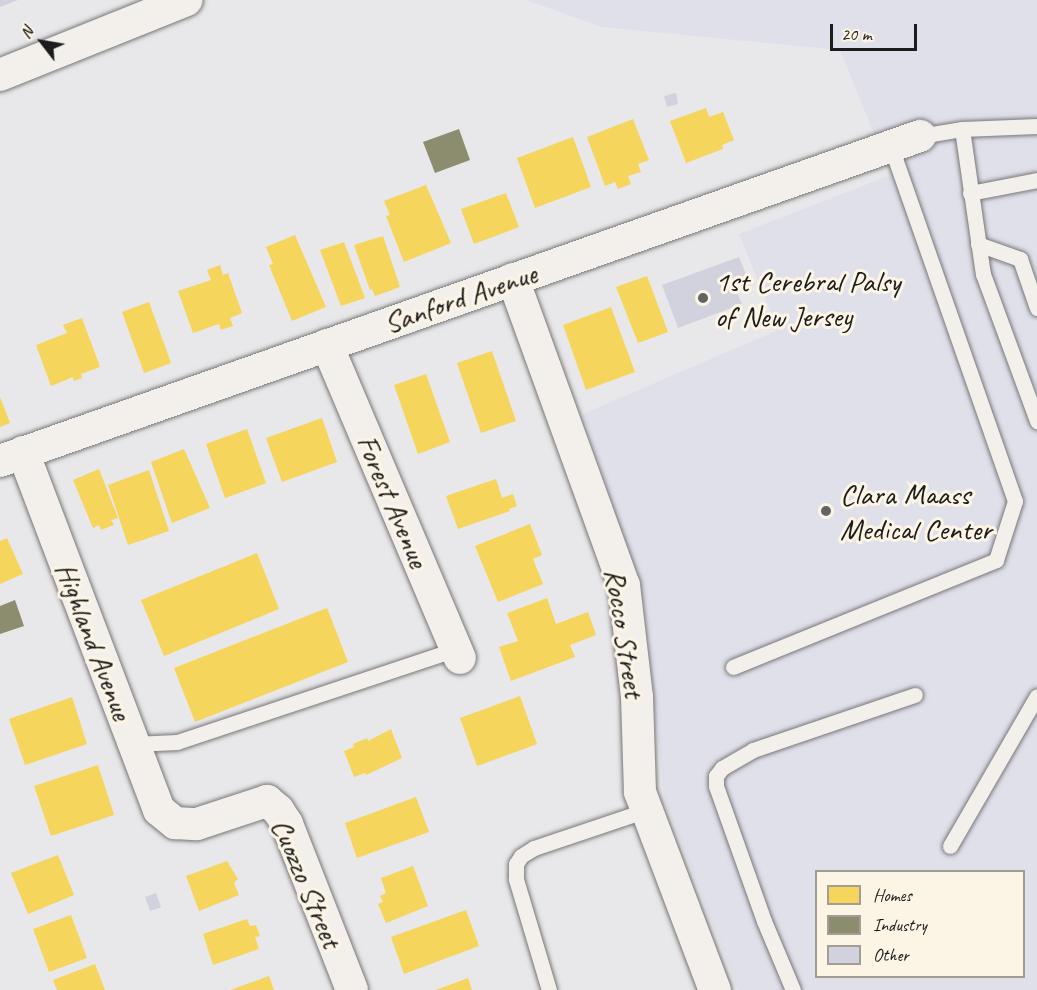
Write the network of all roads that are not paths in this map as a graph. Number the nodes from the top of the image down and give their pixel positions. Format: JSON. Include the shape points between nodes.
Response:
{"nodes":[{"id":1,"x":187,"y":0,"type":"edge"},
{"id":2,"x":0,"y":75,"type":"edge"},
{"id":3,"x":1037,"y":126,"type":"edge"},
{"id":4,"x":962,"y":129,"type":"junction"},
{"id":5,"x":906,"y":141,"type":"junction"},
{"id":6,"x":1037,"y":180,"type":"edge"},
{"id":7,"x":970,"y":193,"type":"junction"},
{"id":8,"x":978,"y":243,"type":"junction"},
{"id":9,"x":513,"y":279,"type":"junction"},
{"id":10,"x":1037,"y":308,"type":"edge"},
{"id":11,"x":327,"y":345,"type":"junction"},
{"id":12,"x":1037,"y":421,"type":"edge"},
{"id":13,"x":11,"y":457,"type":"edge"},
{"id":14,"x":458,"y":654,"type":"joint"},
{"id":15,"x":734,"y":667,"type":"dead end"},
{"id":16,"x":915,"y":695,"type":"dead end"},
{"id":17,"x":1037,"y":696,"type":"edge"},
{"id":18,"x":134,"y":744,"type":"junction"},
{"id":19,"x":647,"y":810,"type":"junction"},
{"id":20,"x":175,"y":823,"type":"joint"},
{"id":21,"x":950,"y":846,"type":"dead end"},
{"id":22,"x":352,"y":990,"type":"edge"},
{"id":23,"x":549,"y":990,"type":"edge"},
{"id":24,"x":715,"y":990,"type":"edge"},
{"id":25,"x":793,"y":990,"type":"edge"}],
"edges":[{"from":1,"to":2,"type":"street"},
{"from":3,"to":4,"type":"lane"},
{"from":4,"to":5,"type":"lane"},
{"from":4,"to":7,"type":"lane"},
{"from":5,"to":9,"type":"street","name":"Sanford Avenue"},
{"from":5,"to":15,"type":"lane","via":[[1015,501],[996,560]]},
{"from":6,"to":7,"type":"lane"},
{"from":7,"to":8,"type":"lane"},
{"from":8,"to":10,"type":"lane","via":[[1020,259]]},
{"from":8,"to":12,"type":"lane","via":[[983,274]]},
{"from":9,"to":11,"type":"street","name":"Sanford Avenue"},
{"from":9,"to":19,"type":"street","name":"Rocco Street","via":[[624,585],[638,697],[640,792]]},
{"from":11,"to":13,"type":"street","name":"Sanford Avenue"},
{"from":11,"to":14,"type":"street","name":"Forest Avenue"},
{"from":13,"to":18,"type":"street","name":"Highland Avenue"},
{"from":14,"to":18,"type":"lane","via":[[177,742]]},
{"from":16,"to":25,"type":"lane","via":[[753,750],[722,768],[716,776],[716,786],[764,921]]},
{"from":17,"to":21,"type":"lane"},
{"from":18,"to":20,"type":"street","name":"Highland Avenue","via":[[159,810]]},
{"from":19,"to":23,"type":"lane","via":[[534,848],[516,864],[516,879]]},
{"from":19,"to":24,"type":"street","name":"Rocco Street"},
{"from":20,"to":22,"type":"street","name":"Cuozzo Street","via":[[197,824],[267,801],[278,810],[287,824]]}]}
